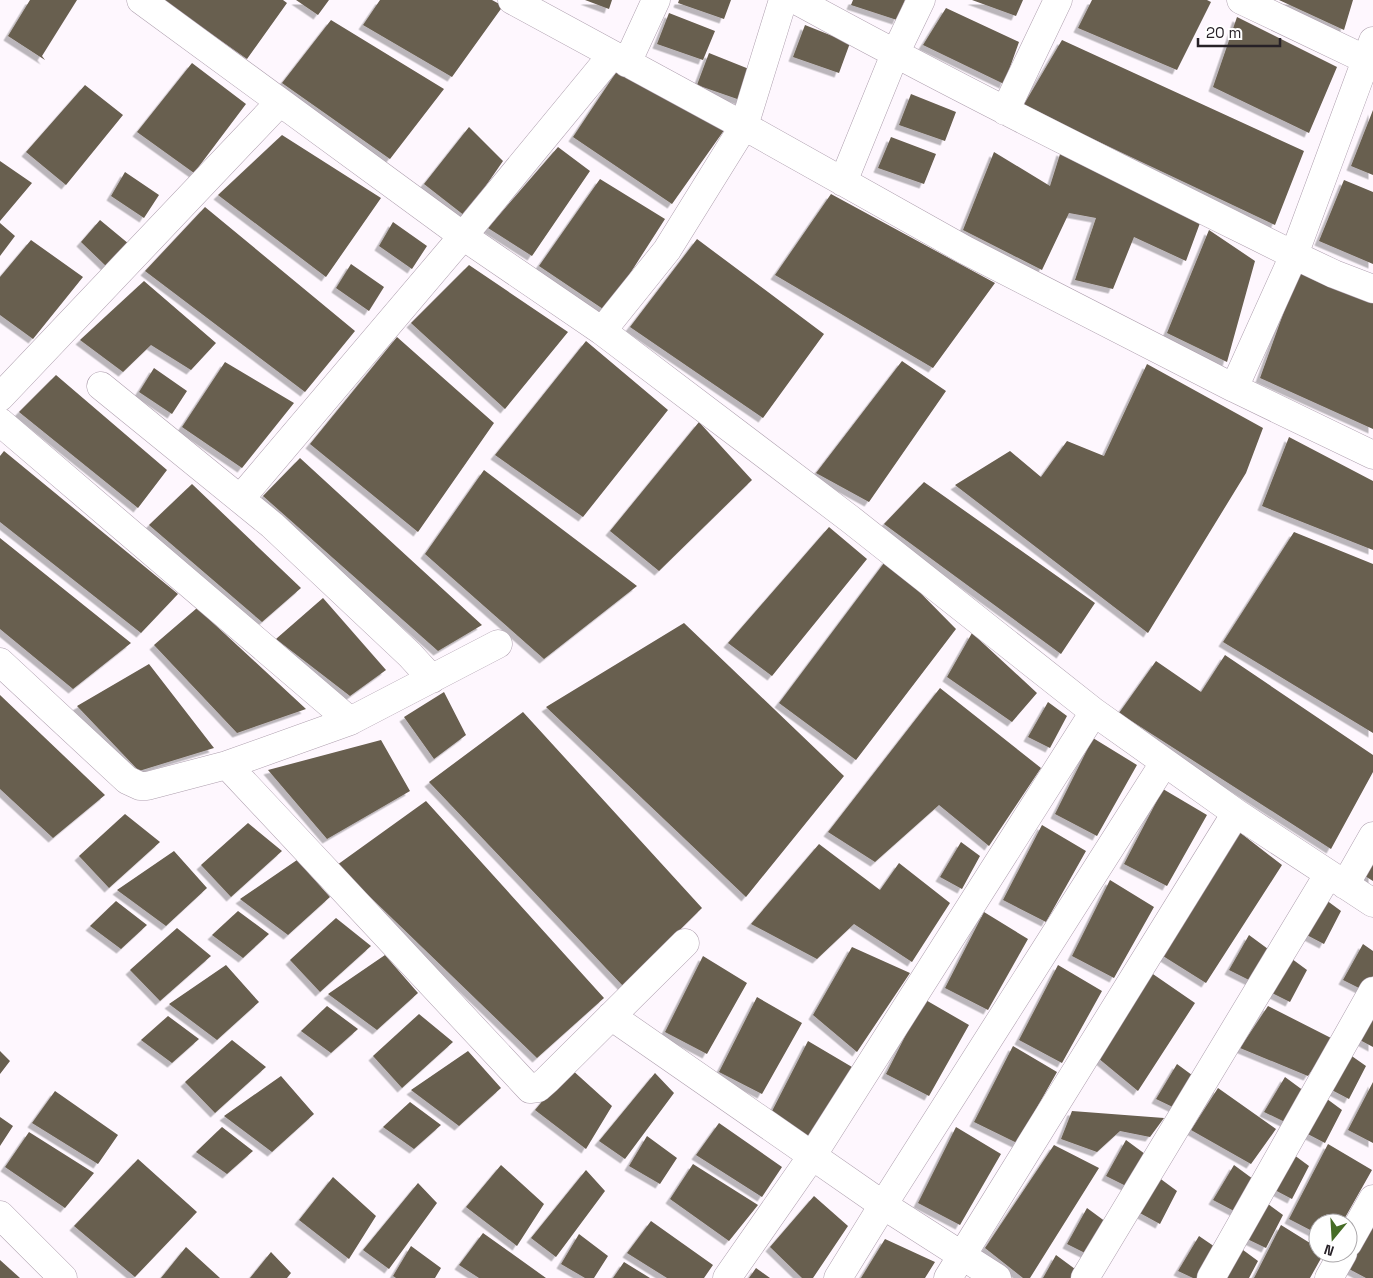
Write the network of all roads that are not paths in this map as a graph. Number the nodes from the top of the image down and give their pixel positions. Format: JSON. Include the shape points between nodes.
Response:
{"nodes":[{"id":1,"x":142,"y":0,"type":"edge"},
{"id":2,"x":512,"y":0,"type":"edge"},
{"id":3,"x":656,"y":0,"type":"edge"},
{"id":4,"x":783,"y":0,"type":"edge"},
{"id":5,"x":796,"y":0,"type":"edge"},
{"id":6,"x":921,"y":0,"type":"edge"},
{"id":7,"x":1058,"y":0,"type":"edge"},
{"id":8,"x":1241,"y":0,"type":"edge"},
{"id":9,"x":895,"y":54,"type":"junction"},
{"id":10,"x":1370,"y":55,"type":"edge"},
{"id":11,"x":620,"y":59,"type":"junction"},
{"id":12,"x":280,"y":102,"type":"junction"},
{"id":13,"x":1005,"y":111,"type":"junction"},
{"id":14,"x":744,"y":126,"type":"junction"},
{"id":15,"x":843,"y":182,"type":"junction"},
{"id":16,"x":463,"y":236,"type":"junction"},
{"id":17,"x":1294,"y":255,"type":"junction"},
{"id":18,"x":1373,"y":289,"type":"edge"},
{"id":19,"x":602,"y":331,"type":"junction"},
{"id":20,"x":101,"y":386,"type":"dead end"},
{"id":21,"x":1234,"y":388,"type":"junction"},
{"id":22,"x":0,"y":397,"type":"edge"},
{"id":23,"x":0,"y":422,"type":"edge"},
{"id":24,"x":1373,"y":455,"type":"edge"},
{"id":25,"x":240,"y":499,"type":"junction"},
{"id":26,"x":498,"y":644,"type":"dead end"},
{"id":27,"x":0,"y":662,"type":"edge"},
{"id":28,"x":432,"y":679,"type":"junction"},
{"id":29,"x":1094,"y":712,"type":"junction"},
{"id":30,"x":350,"y":721,"type":"junction"},
{"id":31,"x":1164,"y":763,"type":"junction"},
{"id":32,"x":227,"y":765,"type":"junction"},
{"id":33,"x":1236,"y":813,"type":"junction"},
{"id":34,"x":1373,"y":836,"type":"edge"},
{"id":35,"x":1337,"y":880,"type":"junction"},
{"id":36,"x":1373,"y":903,"type":"edge"},
{"id":37,"x":684,"y":943,"type":"dead end"},
{"id":38,"x":1373,"y":991,"type":"edge"},
{"id":39,"x":611,"y":1016,"type":"junction"},
{"id":40,"x":812,"y":1156,"type":"junction"},
{"id":41,"x":1373,"y":1199,"type":"edge"},
{"id":42,"x":883,"y":1205,"type":"junction"},
{"id":43,"x":0,"y":1216,"type":"edge"},
{"id":44,"x":1358,"y":1225,"type":"edge"},
{"id":45,"x":1337,"y":1263,"type":"edge"},
{"id":46,"x":955,"y":1267,"type":"edge"},
{"id":47,"x":63,"y":1278,"type":"edge"},
{"id":48,"x":727,"y":1278,"type":"edge"},
{"id":49,"x":838,"y":1278,"type":"edge"},
{"id":50,"x":997,"y":1278,"type":"edge"},
{"id":51,"x":1085,"y":1278,"type":"edge"},
{"id":52,"x":1211,"y":1278,"type":"edge"},
{"id":53,"x":1329,"y":1278,"type":"edge"}],
"edges":[{"from":1,"to":12,"type":"street"},
{"from":2,"to":11,"type":"street"},
{"from":3,"to":11,"type":"street"},
{"from":4,"to":14,"type":"street"},
{"from":5,"to":9,"type":"street"},
{"from":6,"to":9,"type":"street"},
{"from":7,"to":13,"type":"street"},
{"from":8,"to":10,"type":"street"},
{"from":9,"to":13,"type":"street"},
{"from":9,"to":15,"type":"street"},
{"from":10,"to":17,"type":"street"},
{"from":11,"to":14,"type":"street"},
{"from":11,"to":16,"type":"street"},
{"from":12,"to":16,"type":"street"},
{"from":12,"to":22,"type":"street"},
{"from":13,"to":17,"type":"street"},
{"from":14,"to":15,"type":"street"},
{"from":14,"to":19,"type":"street","via":[[667,250]]},
{"from":15,"to":21,"type":"street","via":[[965,250]]},
{"from":16,"to":19,"type":"street"},
{"from":16,"to":25,"type":"street"},
{"from":17,"to":18,"type":"street"},
{"from":17,"to":21,"type":"street"},
{"from":19,"to":29,"type":"street","via":[[850,519]]},
{"from":20,"to":25,"type":"street"},
{"from":21,"to":24,"type":"street"},
{"from":23,"to":30,"type":"street"},
{"from":25,"to":28,"type":"street","via":[[294,546]]},
{"from":26,"to":28,"type":"street"},
{"from":27,"to":32,"type":"street","via":[[134,784],[153,786]]},
{"from":28,"to":30,"type":"street"},
{"from":29,"to":31,"type":"street"},
{"from":29,"to":40,"type":"street"},
{"from":30,"to":32,"type":"street"},
{"from":31,"to":33,"type":"street"},
{"from":31,"to":42,"type":"street"},
{"from":32,"to":39,"type":"street","via":[[530,1089],[538,1088],[547,1080]]},
{"from":33,"to":35,"type":"street"},
{"from":33,"to":46,"type":"street"},
{"from":34,"to":35,"type":"street"},
{"from":35,"to":36,"type":"street"},
{"from":35,"to":51,"type":"street"},
{"from":37,"to":39,"type":"street"},
{"from":38,"to":52,"type":"street"},
{"from":39,"to":40,"type":"street"},
{"from":40,"to":42,"type":"street"},
{"from":40,"to":48,"type":"street"},
{"from":41,"to":44,"type":"street"},
{"from":42,"to":46,"type":"street"},
{"from":42,"to":49,"type":"street"},
{"from":43,"to":47,"type":"street"},
{"from":45,"to":53,"type":"street"},
{"from":46,"to":50,"type":"street"}]}
